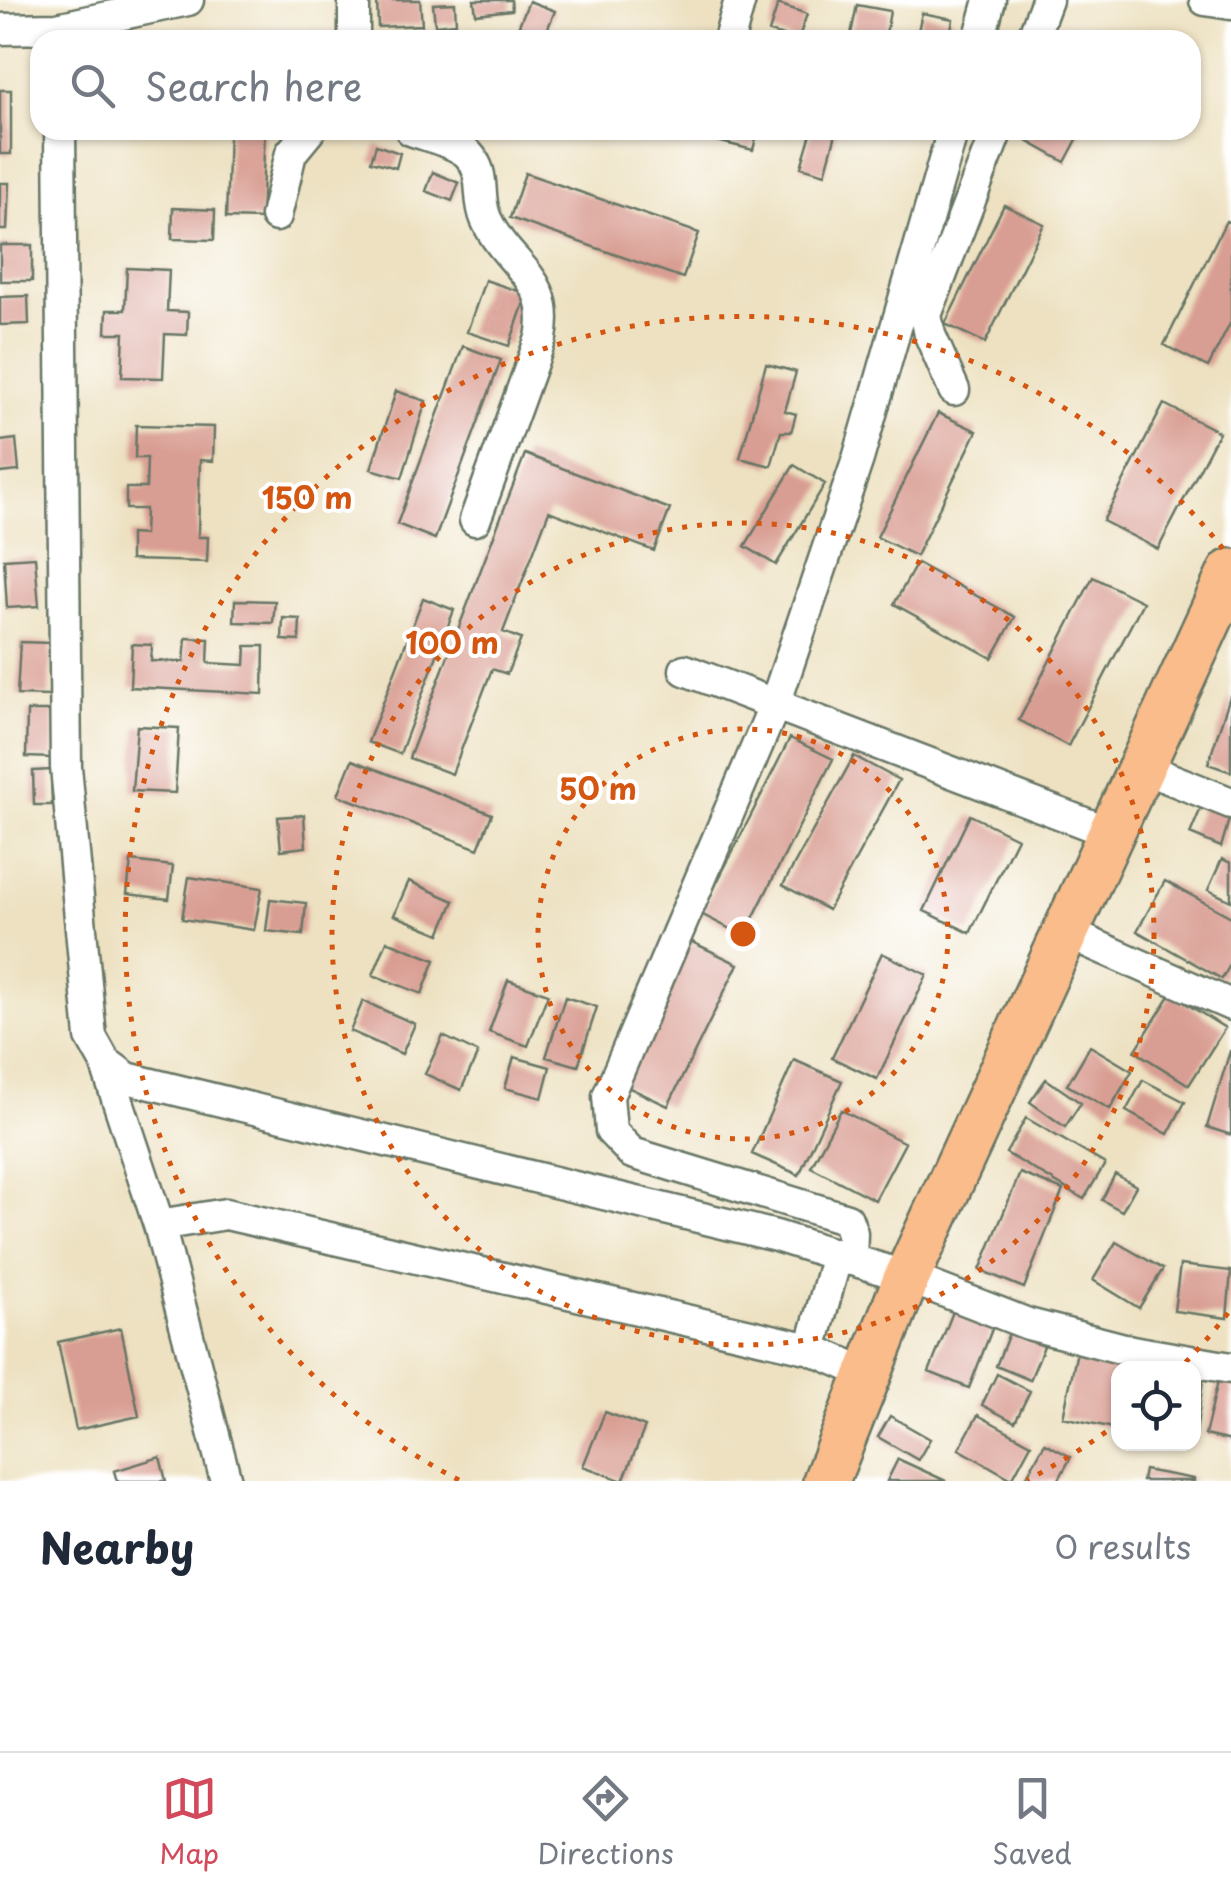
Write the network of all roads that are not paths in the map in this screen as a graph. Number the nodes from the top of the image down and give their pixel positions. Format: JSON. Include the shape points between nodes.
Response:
{"nodes":[{"id":1,"x":188,"y":0,"type":"edge"},
{"id":2,"x":354,"y":0,"type":"edge"},
{"id":3,"x":740,"y":0,"type":"edge"},
{"id":4,"x":990,"y":0,"type":"edge"},
{"id":5,"x":1047,"y":0,"type":"edge"},
{"id":6,"x":1205,"y":0,"type":"edge"},
{"id":7,"x":1231,"y":4,"type":"edge"},
{"id":8,"x":0,"y":29,"type":"edge"},
{"id":9,"x":72,"y":30,"type":"edge"},
{"id":10,"x":354,"y":30,"type":"edge"},
{"id":11,"x":732,"y":30,"type":"edge"},
{"id":12,"x":982,"y":30,"type":"edge"},
{"id":13,"x":1036,"y":30,"type":"edge"},
{"id":14,"x":30,"y":32,"type":"edge"},
{"id":15,"x":60,"y":140,"type":"edge"},
{"id":16,"x":302,"y":140,"type":"edge"},
{"id":17,"x":436,"y":140,"type":"edge"},
{"id":18,"x":950,"y":140,"type":"edge"},
{"id":19,"x":993,"y":140,"type":"edge"},
{"id":20,"x":276,"y":216,"type":"dead end"},
{"id":21,"x":954,"y":390,"type":"dead end"},
{"id":22,"x":474,"y":520,"type":"dead end"},
{"id":23,"x":1231,"y":572,"type":"edge"},
{"id":24,"x":685,"y":670,"type":"dead end"},
{"id":25,"x":774,"y":704,"type":"junction"},
{"id":26,"x":1138,"y":766,"type":"junction"},
{"id":27,"x":1231,"y":803,"type":"edge"},
{"id":28,"x":1108,"y":832,"type":"junction"},
{"id":29,"x":1063,"y":932,"type":"junction"},
{"id":30,"x":1231,"y":1005,"type":"edge"},
{"id":31,"x":105,"y":1062,"type":"junction"},
{"id":32,"x":788,"y":1200,"type":"junction"},
{"id":33,"x":159,"y":1225,"type":"junction"},
{"id":34,"x":776,"y":1236,"type":"junction"},
{"id":35,"x":844,"y":1258,"type":"junction"},
{"id":36,"x":907,"y":1278,"type":"junction"},
{"id":37,"x":811,"y":1349,"type":"junction"},
{"id":38,"x":1231,"y":1368,"type":"edge"},
{"id":39,"x":868,"y":1374,"type":"junction"},
{"id":40,"x":226,"y":1481,"type":"edge"},
{"id":41,"x":826,"y":1481,"type":"edge"}],
"edges":[{"from":1,"to":9,"type":"street"},
{"from":2,"to":10,"type":"street"},
{"from":3,"to":11,"type":"street"},
{"from":4,"to":12,"type":"street"},
{"from":5,"to":13,"type":"street"},
{"from":6,"to":7,"type":"street"},
{"from":8,"to":14,"type":"street"},
{"from":15,"to":31,"type":"street","via":[[66,767],[91,1037]]},
{"from":16,"to":20,"type":"street","via":[[291,153]]},
{"from":17,"to":22,"type":"street","via":[[466,152],[481,173],[480,204],[496,242],[536,282],[546,312]]},
{"from":18,"to":25,"type":"street","via":[[858,459]]},
{"from":19,"to":21,"type":"street","via":[[926,315]]},
{"from":23,"to":26,"type":"highway"},
{"from":24,"to":25,"type":"street"},
{"from":25,"to":28,"type":"street"},
{"from":25,"to":32,"type":"street","via":[[637,1024],[608,1096],[607,1118],[632,1154]]},
{"from":26,"to":27,"type":"street"},
{"from":26,"to":28,"type":"highway"},
{"from":28,"to":29,"type":"highway"},
{"from":29,"to":30,"type":"street"},
{"from":29,"to":36,"type":"highway"},
{"from":31,"to":33,"type":"street"},
{"from":31,"to":34,"type":"street","via":[[127,1078]]},
{"from":32,"to":34,"type":"street"},
{"from":32,"to":35,"type":"street","via":[[847,1219],[852,1233]]},
{"from":33,"to":37,"type":"street","via":[[226,1214]]},
{"from":33,"to":40,"type":"street"},
{"from":34,"to":35,"type":"street"},
{"from":35,"to":36,"type":"street"},
{"from":35,"to":37,"type":"street"},
{"from":36,"to":38,"type":"street","via":[[1028,1324]]},
{"from":36,"to":39,"type":"highway"},
{"from":37,"to":39,"type":"street"},
{"from":39,"to":41,"type":"highway"}]}
